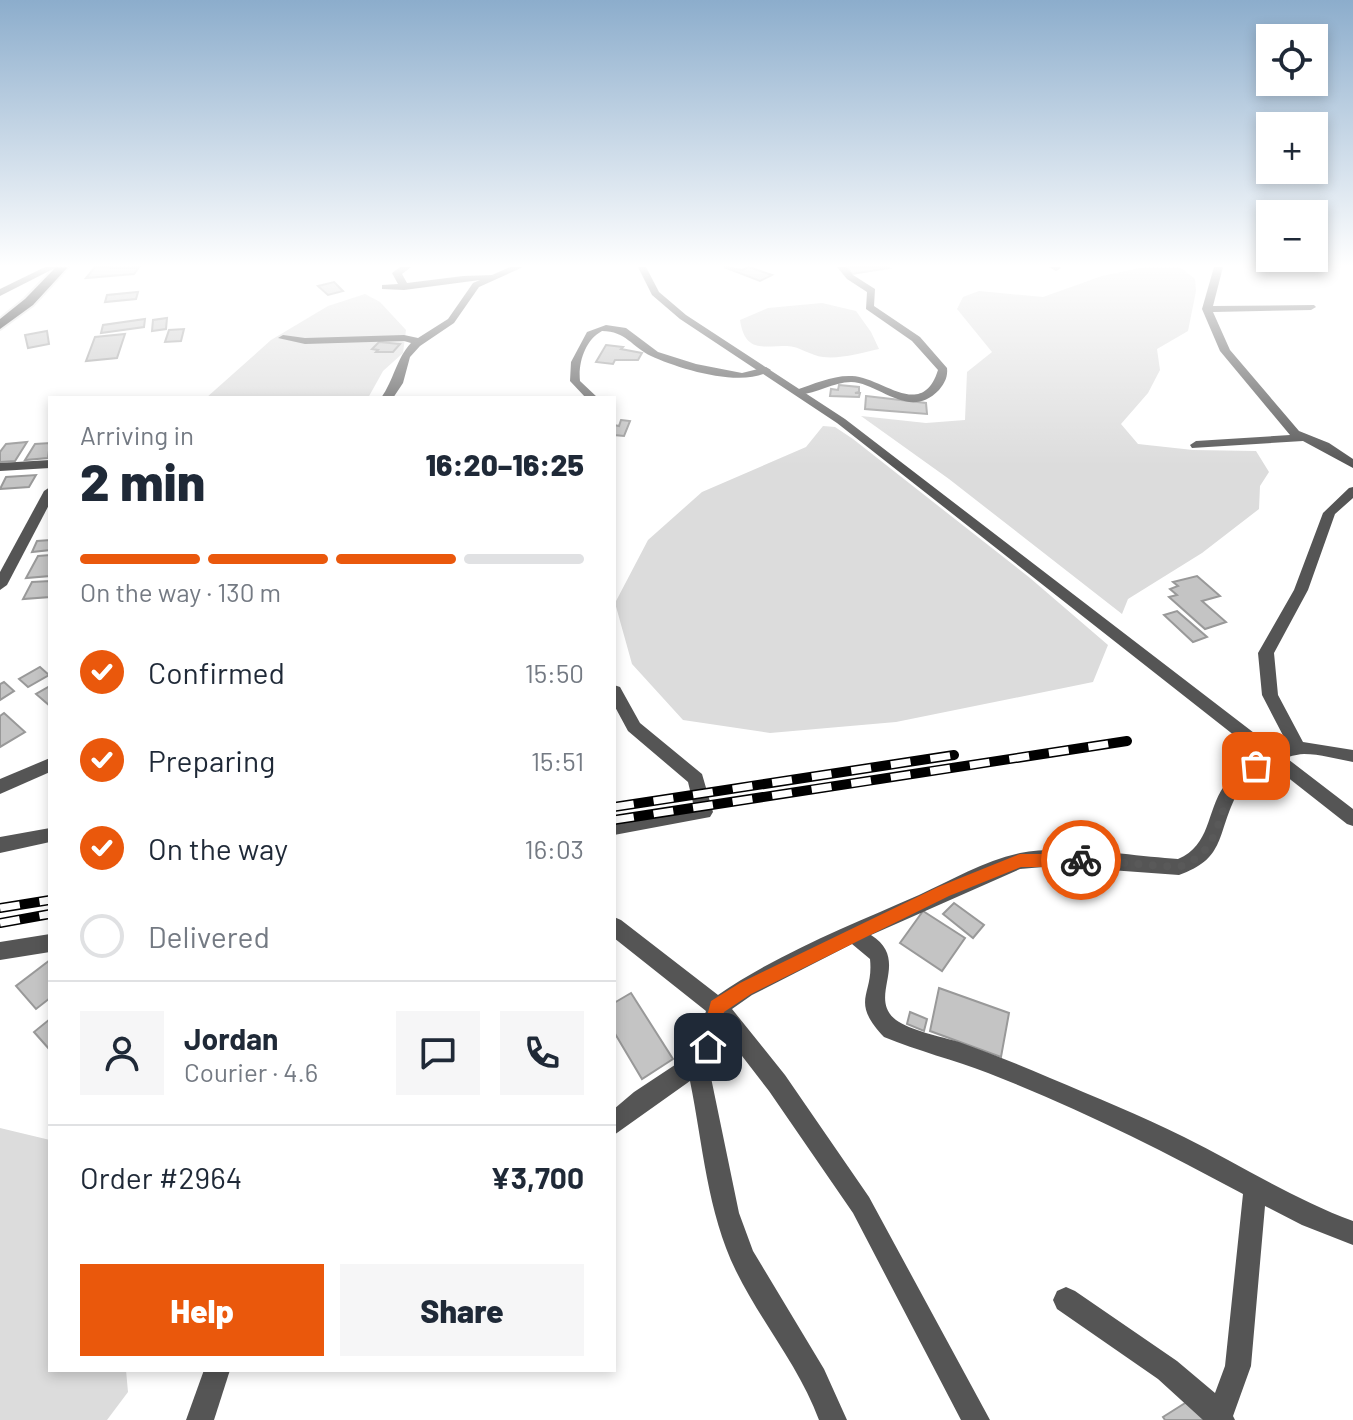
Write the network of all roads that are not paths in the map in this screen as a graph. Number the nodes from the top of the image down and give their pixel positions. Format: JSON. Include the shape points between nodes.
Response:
{"nodes":[{"id":1,"x":432,"y":333,"type":"edge"},
{"id":2,"x":590,"y":333,"type":"edge"},
{"id":3,"x":627,"y":333,"type":"edge"},
{"id":4,"x":708,"y":333,"type":"edge"},
{"id":5,"x":906,"y":333,"type":"edge"},
{"id":6,"x":1217,"y":333,"type":"edge"},
{"id":7,"x":283,"y":338,"type":"dead end"},
{"id":8,"x":419,"y":342,"type":"junction"},
{"id":9,"x":766,"y":370,"type":"junction"},
{"id":10,"x":800,"y":392,"type":"junction"},
{"id":11,"x":388,"y":396,"type":"edge"},
{"id":12,"x":590,"y":396,"type":"edge"},
{"id":13,"x":1305,"y":437,"type":"junction"},
{"id":14,"x":1196,"y":445,"type":"dead end"},
{"id":15,"x":48,"y":464,"type":"edge"},
{"id":16,"x":1353,"y":464,"type":"edge"},
{"id":17,"x":0,"y":467,"type":"edge"},
{"id":18,"x":1353,"y":491,"type":"edge"},
{"id":19,"x":48,"y":495,"type":"edge"},
{"id":20,"x":0,"y":585,"type":"edge"},
{"id":21,"x":616,"y":695,"type":"edge"},
{"id":22,"x":1298,"y":749,"type":"junction"},
{"id":23,"x":1353,"y":756,"type":"edge"},
{"id":24,"x":1275,"y":758,"type":"junction"},
{"id":25,"x":48,"y":766,"type":"edge"},
{"id":26,"x":0,"y":787,"type":"edge"},
{"id":27,"x":1353,"y":819,"type":"edge"},
{"id":28,"x":616,"y":828,"type":"edge"},
{"id":29,"x":48,"y":835,"type":"edge"},
{"id":30,"x":0,"y":845,"type":"edge"},
{"id":31,"x":616,"y":928,"type":"edge"},
{"id":32,"x":852,"y":934,"type":"junction"},
{"id":33,"x":48,"y":943,"type":"edge"},
{"id":34,"x":0,"y":951,"type":"edge"},
{"id":35,"x":717,"y":1007,"type":"junction"},
{"id":36,"x":697,"y":1064,"type":"junction"},
{"id":37,"x":616,"y":1122,"type":"edge"},
{"id":38,"x":1255,"y":1190,"type":"junction"},
{"id":39,"x":1353,"y":1233,"type":"edge"},
{"id":40,"x":1066,"y":1300,"type":"dead end"},
{"id":41,"x":216,"y":1372,"type":"edge"},
{"id":42,"x":1220,"y":1419,"type":"edge"},
{"id":43,"x":200,"y":1420,"type":"edge"},
{"id":44,"x":833,"y":1420,"type":"edge"},
{"id":45,"x":976,"y":1420,"type":"edge"}],
"edges":[{"from":1,"to":8,"type":"street"},
{"from":2,"to":12,"type":"street","via":[[574,375]]},
{"from":3,"to":9,"type":"street","via":[[647,350],[703,369],[745,376]]},
{"from":4,"to":9,"type":"street"},
{"from":5,"to":10,"type":"street","via":[[943,370],[937,386],[916,399],[891,395],[857,379]]},
{"from":6,"to":13,"type":"street","via":[[1225,351],[1292,430]]},
{"from":7,"to":8,"type":"street"},
{"from":8,"to":11,"type":"street","via":[[405,356]]},
{"from":9,"to":10,"type":"street"},
{"from":10,"to":24,"type":"street"},
{"from":13,"to":14,"type":"street"},
{"from":13,"to":16,"type":"street"},
{"from":15,"to":17,"type":"street"},
{"from":18,"to":22,"type":"street","via":[[1329,513],[1301,590],[1266,653],[1270,695]]},
{"from":19,"to":20,"type":"street"},
{"from":21,"to":28,"type":"street","via":[[634,727],[696,779],[704,812]]},
{"from":22,"to":23,"type":"street"},
{"from":22,"to":24,"type":"street"},
{"from":24,"to":27,"type":"street"},
{"from":24,"to":32,"type":"street","via":[[1243,774],[1232,787],[1207,851],[1194,862],[1179,867],[1055,858],[1020,861]]},
{"from":25,"to":26,"type":"street"},
{"from":29,"to":30,"type":"street"},
{"from":31,"to":35,"type":"street"},
{"from":32,"to":35,"type":"street"},
{"from":32,"to":38,"type":"street","via":[[879,957],[873,1004],[891,1030],[989,1063],[1095,1108]]},
{"from":33,"to":34,"type":"street"},
{"from":35,"to":36,"type":"street","via":[[708,1047]]},
{"from":35,"to":45,"type":"street","via":[[861,1205]]},
{"from":36,"to":37,"type":"street"},
{"from":36,"to":44,"type":"street","via":[[725,1201],[743,1257],[818,1383]]},
{"from":38,"to":39,"type":"street"},
{"from":38,"to":42,"type":"street","via":[[1238,1366]]},
{"from":40,"to":42,"type":"street","via":[[1149,1354]]},
{"from":41,"to":43,"type":"street"}]}
